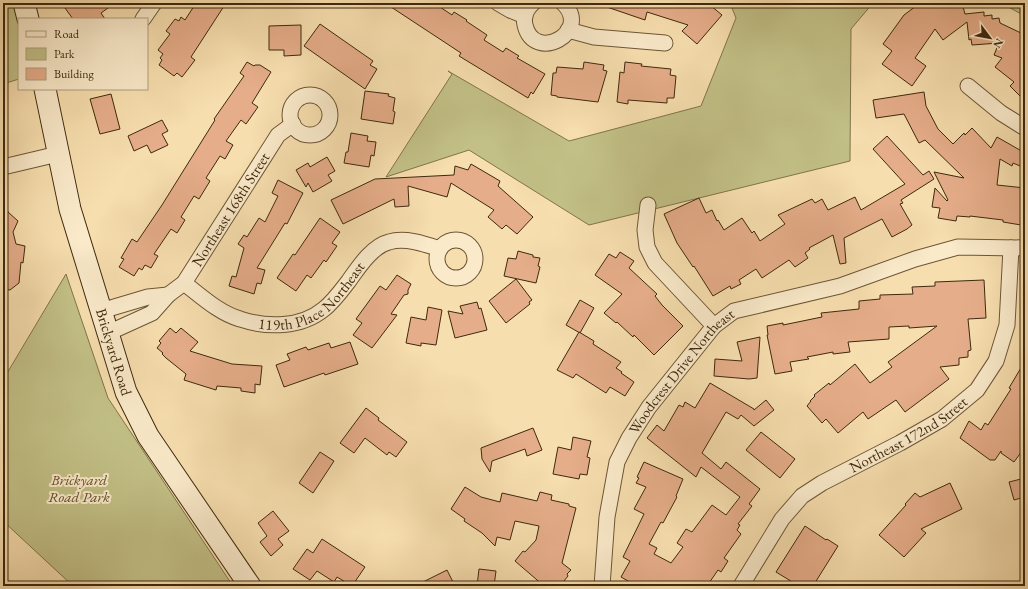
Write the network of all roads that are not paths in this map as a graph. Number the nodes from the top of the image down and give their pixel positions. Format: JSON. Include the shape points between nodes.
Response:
{"nodes":[{"id":1,"x":24,"y":3,"type":"edge"},
{"id":2,"x":154,"y":3,"type":"edge"},
{"id":3,"x":498,"y":3,"type":"edge"},
{"id":4,"x":563,"y":3,"type":"edge"},
{"id":5,"x":529,"y":9,"type":"edge"},
{"id":6,"x":28,"y":18,"type":"edge"},
{"id":7,"x":144,"y":18,"type":"edge"},
{"id":8,"x":568,"y":30,"type":"junction"},
{"id":9,"x":665,"y":43,"type":"dead end"},
{"id":10,"x":968,"y":86,"type":"dead end"},
{"id":11,"x":45,"y":90,"type":"edge"},
{"id":12,"x":292,"y":124,"type":"dead end"},
{"id":13,"x":1025,"y":128,"type":"edge"},
{"id":14,"x":58,"y":154,"type":"junction"},
{"id":15,"x":3,"y":167,"type":"edge"},
{"id":16,"x":648,"y":205,"type":"dead end"},
{"id":17,"x":1018,"y":248,"type":"edge"},
{"id":18,"x":440,"y":249,"type":"dead end"},
{"id":19,"x":184,"y":283,"type":"junction"},
{"id":20,"x":168,"y":295,"type":"junction"},
{"id":21,"x":101,"y":311,"type":"junction"},
{"id":22,"x":714,"y":326,"type":"junction"},
{"id":23,"x":108,"y":333,"type":"junction"},
{"id":24,"x":250,"y":586,"type":"edge"},
{"id":25,"x":602,"y":586,"type":"edge"},
{"id":26,"x":741,"y":586,"type":"edge"}],
"edges":[{"from":1,"to":6,"type":"street"},
{"from":2,"to":7,"type":"street"},
{"from":3,"to":5,"type":"street","via":[[510,10]]},
{"from":4,"to":8,"type":"street","via":[[571,18]]},
{"from":5,"to":8,"type":"street","via":[[526,29],[540,42],[559,41]]},
{"from":8,"to":9,"type":"street","via":[[594,37]]},
{"from":10,"to":13,"type":"street","via":[[1001,113]]},
{"from":11,"to":14,"type":"street","name":"Brickyard Road"},
{"from":12,"to":19,"type":"street","name":"Northeast 168th Street","via":[[278,134]]},
{"from":14,"to":15,"type":"street"},
{"from":14,"to":21,"type":"street","name":"Brickyard Road","via":[[70,209]]},
{"from":16,"to":22,"type":"street","via":[[645,230],[647,247],[656,263]]},
{"from":17,"to":22,"type":"street","name":"Woodcrest Drive Northeast","via":[[958,247],[914,259],[840,286],[734,311]]},
{"from":17,"to":26,"type":"street","name":"Northeast 172nd Street","via":[[1007,325],[996,361],[977,390],[942,420],[802,496],[782,519]]},
{"from":18,"to":19,"type":"street","name":"119th Place Northeast","via":[[418,242],[389,242],[377,248],[364,260],[324,310],[302,321],[280,326],[239,319],[222,311]]},
{"from":19,"to":20,"type":"street","name":"Northeast 168th Street"},
{"from":20,"to":21,"type":"street","via":[[148,297]]},
{"from":20,"to":23,"type":"street","name":"Northeast 168th Street","via":[[152,313]]},
{"from":21,"to":23,"type":"street","name":"Brickyard Road"},
{"from":22,"to":25,"type":"street","name":"Woodcrest Drive Northeast","via":[[650,406],[617,462],[607,517]]},
{"from":23,"to":24,"type":"street","name":"Brickyard Road","via":[[126,392],[148,436]]}]}
